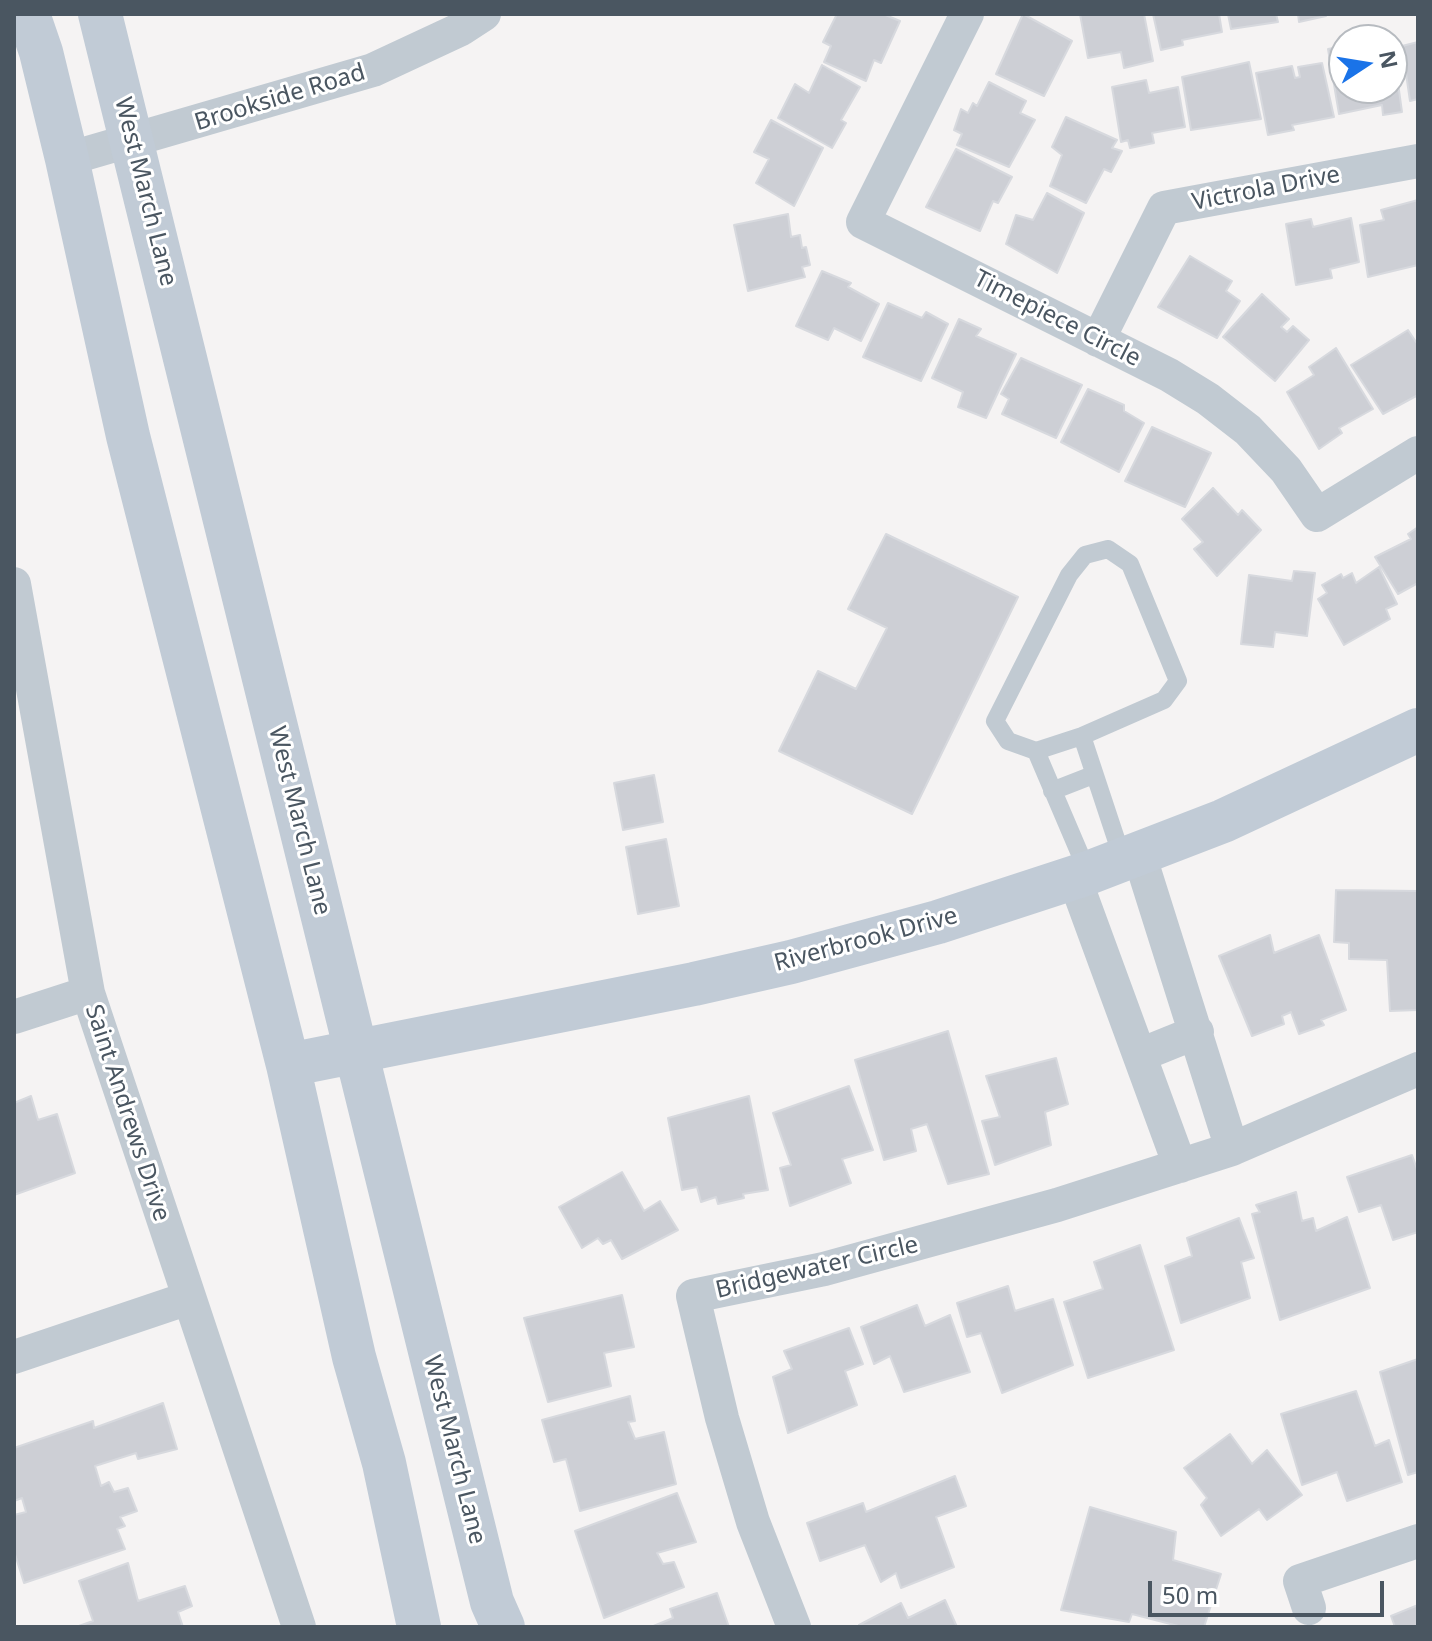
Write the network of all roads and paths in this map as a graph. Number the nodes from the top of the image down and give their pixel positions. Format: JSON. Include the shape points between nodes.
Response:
{"nodes":[{"id":1,"x":28,"y":14,"type":"edge"},
{"id":2,"x":100,"y":14,"type":"edge"},
{"id":3,"x":484,"y":14,"type":"edge"},
{"id":4,"x":967,"y":14,"type":"edge"},
{"id":5,"x":133,"y":141,"type":"junction"},
{"id":6,"x":67,"y":159,"type":"junction"},
{"id":7,"x":1418,"y":161,"type":"edge"},
{"id":8,"x":1098,"y":340,"type":"junction"},
{"id":9,"x":1418,"y":453,"type":"edge"},
{"id":10,"x":14,"y":584,"type":"edge"},
{"id":11,"x":1418,"y":730,"type":"edge"},
{"id":12,"x":1082,"y":736,"type":"junction"},
{"id":13,"x":1036,"y":751,"type":"junction"},
{"id":14,"x":1093,"y":775,"type":"junction"},
{"id":15,"x":1052,"y":791,"type":"junction"},
{"id":16,"x":1106,"y":866,"type":"junction"},
{"id":17,"x":88,"y":993,"type":"junction"},
{"id":18,"x":14,"y":1017,"type":"edge"},
{"id":19,"x":1197,"y":1032,"type":"junction"},
{"id":20,"x":354,"y":1050,"type":"junction"},
{"id":21,"x":1140,"y":1055,"type":"junction"},
{"id":22,"x":288,"y":1065,"type":"junction"},
{"id":23,"x":1418,"y":1069,"type":"edge"},
{"id":24,"x":1232,"y":1149,"type":"junction"},
{"id":25,"x":1180,"y":1166,"type":"junction"},
{"id":26,"x":189,"y":1298,"type":"junction"},
{"id":27,"x":14,"y":1357,"type":"edge"},
{"id":28,"x":1418,"y":1541,"type":"edge"},
{"id":29,"x":1309,"y":1608,"type":"dead end"},
{"id":30,"x":299,"y":1627,"type":"edge"},
{"id":31,"x":419,"y":1627,"type":"edge"},
{"id":32,"x":503,"y":1627,"type":"edge"},
{"id":33,"x":794,"y":1627,"type":"edge"}],
"edges":[{"from":1,"to":6,"type":"street"},
{"from":2,"to":5,"type":"street","name":"West March Lane"},
{"from":3,"to":5,"type":"street","name":"Brookside Road","via":[[373,70]]},
{"from":4,"to":8,"type":"street","name":"Timepiece Circle","via":[[863,222]]},
{"from":5,"to":6,"type":"street","name":"Brookside Road"},
{"from":5,"to":20,"type":"street","name":"West March Lane"},
{"from":6,"to":22,"type":"street","via":[[128,436]]},
{"from":7,"to":8,"type":"street","name":"Victrola Drive","via":[[1164,208]]},
{"from":8,"to":9,"type":"street","name":"Timepiece Circle","via":[[1182,383],[1248,430],[1286,470],[1317,515]]},
{"from":10,"to":17,"type":"street","name":"Saint Andrews Drive"},
{"from":11,"to":16,"type":"street","name":"Riverbrook Drive","via":[[1237,815]]},
{"from":12,"to":13,"type":"lane"},
{"from":12,"to":13,"type":"lane","via":[[1164,700],[1178,681],[1130,564],[1108,549],[1085,555],[1069,575],[995,721],[1008,741]]},
{"from":12,"to":14,"type":"lane"},
{"from":13,"to":15,"type":"lane"},
{"from":14,"to":15,"type":"lane"},
{"from":14,"to":16,"type":"lane"},
{"from":15,"to":16,"type":"lane"},
{"from":16,"to":19,"type":"street"},
{"from":16,"to":20,"type":"street","name":"Riverbrook Drive","via":[[938,922],[791,962]]},
{"from":16,"to":21,"type":"street"},
{"from":17,"to":18,"type":"street"},
{"from":17,"to":26,"type":"street","name":"Saint Andrews Drive"},
{"from":19,"to":21,"type":"street"},
{"from":19,"to":24,"type":"street"},
{"from":20,"to":22,"type":"street","name":"Riverbrook Drive"},
{"from":20,"to":32,"type":"street","name":"West March Lane","via":[[492,1602]]},
{"from":21,"to":25,"type":"street"},
{"from":22,"to":31,"type":"street"},
{"from":23,"to":24,"type":"street","name":"Bridgewater Circle"},
{"from":24,"to":25,"type":"street","name":"Bridgewater Circle"},
{"from":25,"to":33,"type":"street","name":"Bridgewater Circle","via":[[962,1233],[693,1296],[749,1508]]},
{"from":26,"to":27,"type":"street"},
{"from":26,"to":30,"type":"street","name":"Saint Andrews Drive"},
{"from":28,"to":29,"type":"street","via":[[1300,1581]]}]}
